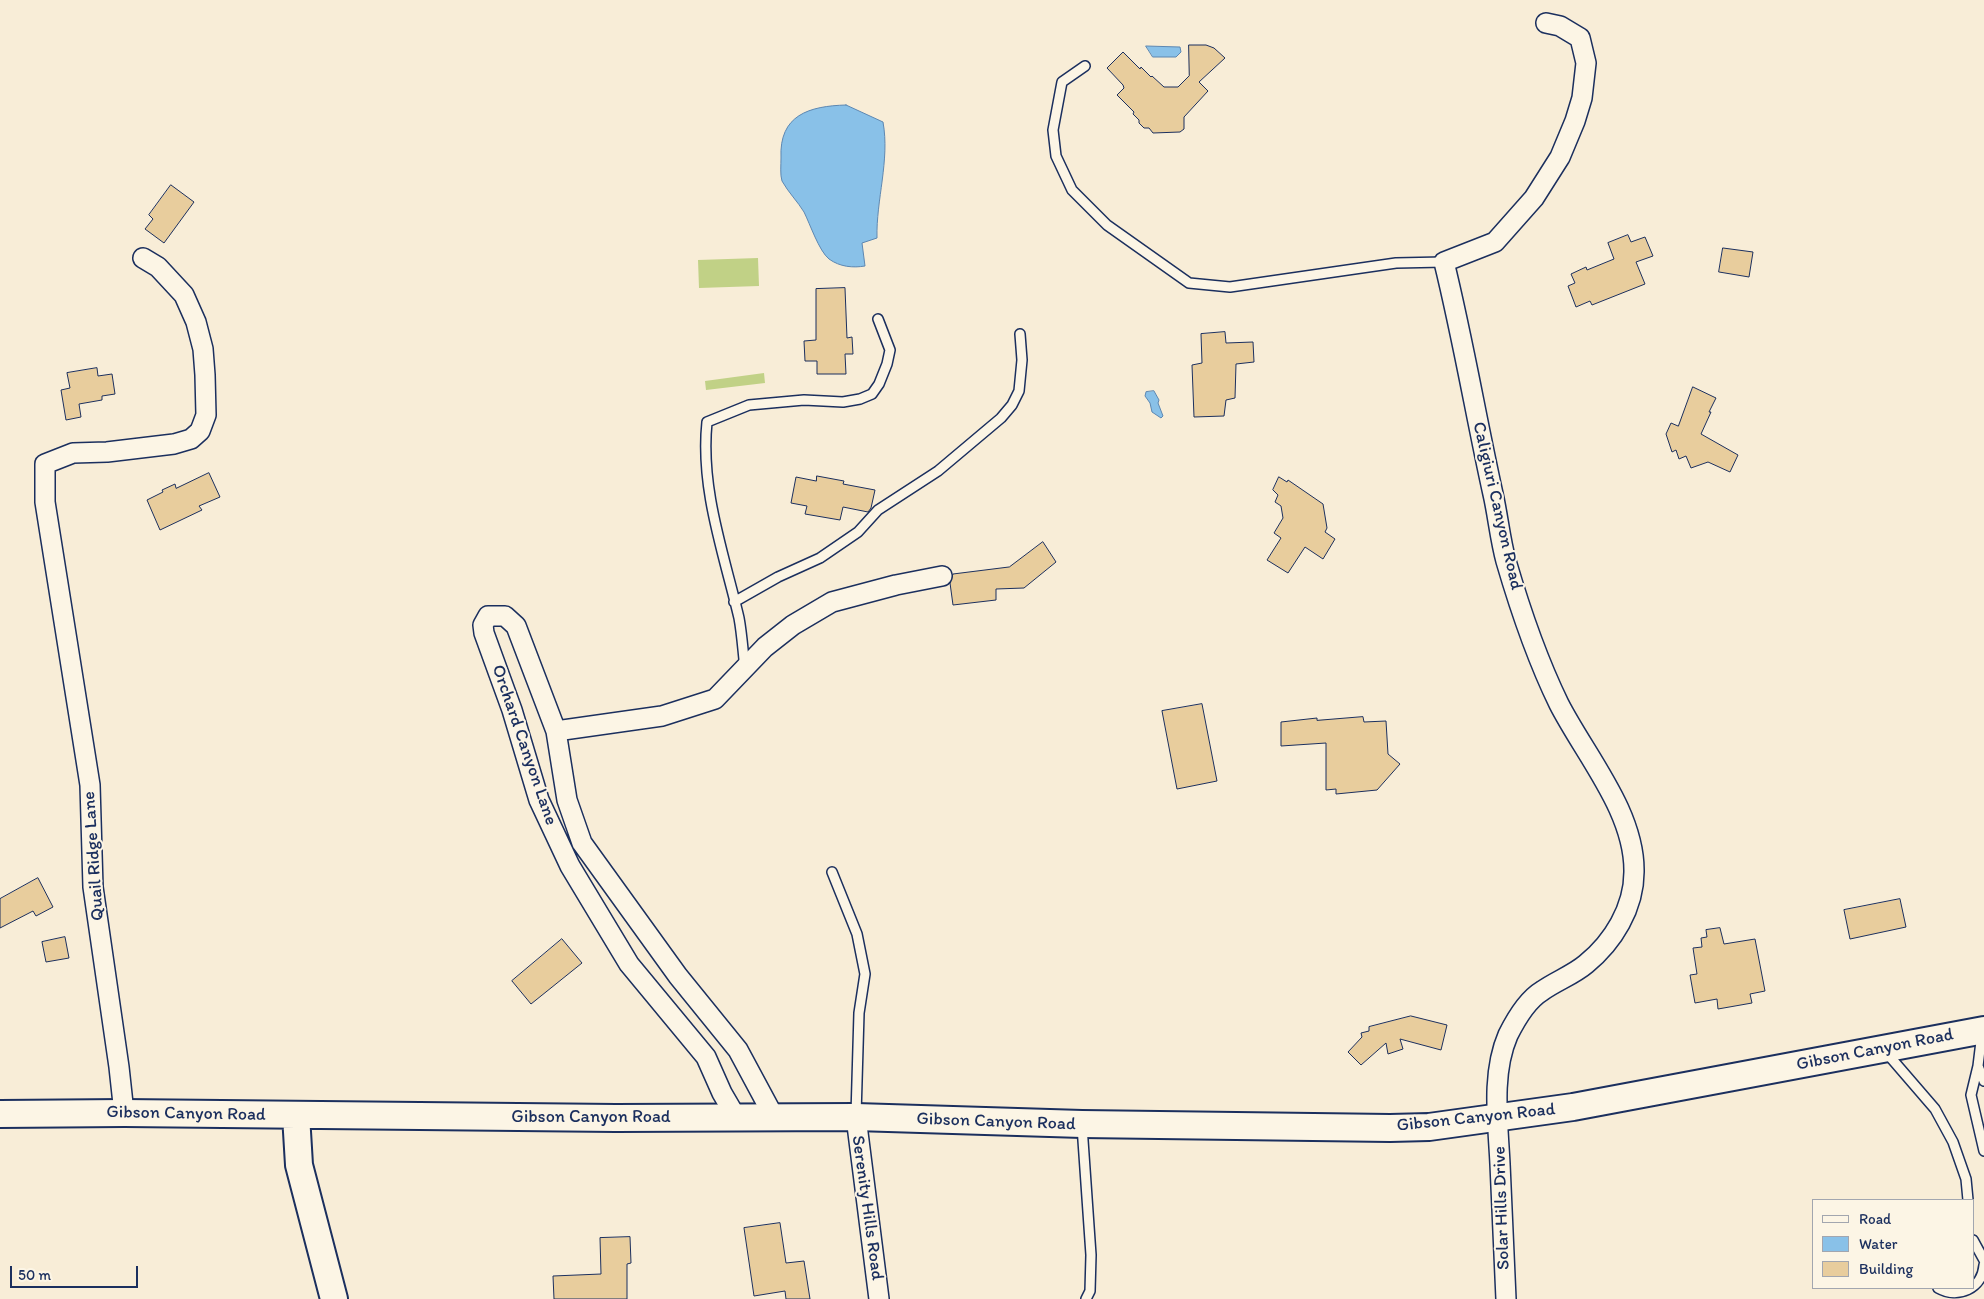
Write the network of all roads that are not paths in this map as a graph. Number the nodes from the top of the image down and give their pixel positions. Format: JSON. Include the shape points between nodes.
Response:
{"nodes":[{"id":1,"x":1546,"y":23,"type":"dead end"},
{"id":2,"x":1085,"y":66,"type":"dead end"},
{"id":3,"x":142,"y":258,"type":"dead end"},
{"id":4,"x":1444,"y":262,"type":"junction"},
{"id":5,"x":878,"y":319,"type":"dead end"},
{"id":6,"x":1020,"y":334,"type":"dead end"},
{"id":7,"x":942,"y":576,"type":"dead end"},
{"id":8,"x":734,"y":602,"type":"junction"},
{"id":9,"x":745,"y":668,"type":"junction"},
{"id":10,"x":556,"y":731,"type":"junction"},
{"id":11,"x":832,"y":872,"type":"dead end"},
{"id":12,"x":1983,"y":1030,"type":"edge"},
{"id":13,"x":1882,"y":1048,"type":"junction"},
{"id":14,"x":1978,"y":1066,"type":"junction"},
{"id":15,"x":1984,"y":1081,"type":"edge"},
{"id":16,"x":124,"y":1112,"type":"junction"},
{"id":17,"x":0,"y":1114,"type":"edge"},
{"id":18,"x":296,"y":1115,"type":"junction"},
{"id":19,"x":736,"y":1117,"type":"junction"},
{"id":20,"x":774,"y":1117,"type":"junction"},
{"id":21,"x":856,"y":1118,"type":"junction"},
{"id":22,"x":1498,"y":1118,"type":"junction"},
{"id":23,"x":1082,"y":1124,"type":"junction"},
{"id":24,"x":1984,"y":1151,"type":"edge"},
{"id":25,"x":1968,"y":1199,"type":"edge"},
{"id":26,"x":1974,"y":1242,"type":"edge"},
{"id":27,"x":1984,"y":1260,"type":"edge"},
{"id":28,"x":1984,"y":1266,"type":"edge"},
{"id":29,"x":1974,"y":1287,"type":"edge"},
{"id":30,"x":1940,"y":1289,"type":"edge"},
{"id":31,"x":1969,"y":1289,"type":"edge"},
{"id":32,"x":334,"y":1299,"type":"edge"},
{"id":33,"x":879,"y":1299,"type":"edge"},
{"id":34,"x":1086,"y":1299,"type":"edge"},
{"id":35,"x":1506,"y":1299,"type":"edge"}],
"edges":[{"from":1,"to":4,"type":"street","via":[[1560,26],[1580,38],[1586,63],[1582,98],[1564,148],[1534,198],[1495,242]]},
{"from":2,"to":4,"type":"lane","via":[[1062,82],[1053,130],[1056,156],[1072,190],[1107,225],[1189,283],[1230,287],[1396,262]]},
{"from":3,"to":16,"type":"street","name":"Quail Ridge Lane","via":[[158,267],[184,295],[196,322],[203,349],[206,415],[200,431],[191,439],[174,444],[73,453],[45,464],[46,502],[90,785],[93,887]]},
{"from":4,"to":22,"type":"street","name":"Caligiuri Canyon Road","via":[[1506,560],[1536,651],[1560,704],[1619,809],[1630,841],[1634,872],[1630,899],[1617,930],[1602,950],[1584,966],[1540,992],[1516,1021],[1502,1052]]},
{"from":5,"to":8,"type":"lane","via":[[890,350],[879,384],[872,394],[842,402],[804,400],[749,405],[707,422],[704,448],[716,531]]},
{"from":6,"to":8,"type":"lane","via":[[1019,390],[1012,406],[1001,418],[938,471],[878,510],[858,532],[820,558]]},
{"from":7,"to":9,"type":"street","name":"Orchard Canyon Lane","via":[[832,602],[765,647]]},
{"from":8,"to":9,"type":"lane"},
{"from":9,"to":10,"type":"street","name":"Orchard Canyon Lane","via":[[715,699],[662,716]]},
{"from":10,"to":19,"type":"street","name":"Orchard Canyon Lane","via":[[516,626],[506,616],[488,616],[483,625],[484,633],[512,710],[539,800],[570,866],[629,964],[706,1057]]},
{"from":10,"to":20,"type":"street","name":"Orchard Canyon Lane","via":[[567,800],[582,842],[678,976],[738,1050]]},
{"from":11,"to":21,"type":"lane","via":[[857,934],[865,974],[859,1013]]},
{"from":12,"to":13,"type":"main road","name":"Gibson Canyon Road"},
{"from":12,"to":14,"type":"lane"},
{"from":13,"to":22,"type":"main road","name":"Gibson Canyon Road","via":[[1573,1107]]},
{"from":13,"to":25,"type":"lane","via":[[1935,1109],[1953,1142],[1966,1180]]},
{"from":14,"to":15,"type":"lane"},
{"from":14,"to":24,"type":"lane","via":[[1971,1095]]},
{"from":16,"to":17,"type":"main road","name":"Gibson Canyon Road"},
{"from":16,"to":18,"type":"main road","name":"Gibson Canyon Road"},
{"from":18,"to":19,"type":"main road","name":"Gibson Canyon Road"},
{"from":18,"to":32,"type":"main road","via":[[299,1165]]},
{"from":19,"to":20,"type":"main road","name":"Gibson Canyon Road"},
{"from":20,"to":21,"type":"main road","name":"Gibson Canyon Road"},
{"from":21,"to":23,"type":"main road","name":"Gibson Canyon Road"},
{"from":21,"to":33,"type":"street","name":"Serenity Hills Road"},
{"from":22,"to":23,"type":"main road","name":"Gibson Canyon Road","via":[[1390,1128]]},
{"from":22,"to":35,"type":"street","name":"Solar Hills Drive"},
{"from":23,"to":34,"type":"lane","via":[[1091,1255],[1090,1291]]},
{"from":26,"to":27,"type":"lane"},
{"from":28,"to":29,"type":"lane","via":[[1983,1275]]},
{"from":30,"to":31,"type":"lane","via":[[1960,1292]]}]}
